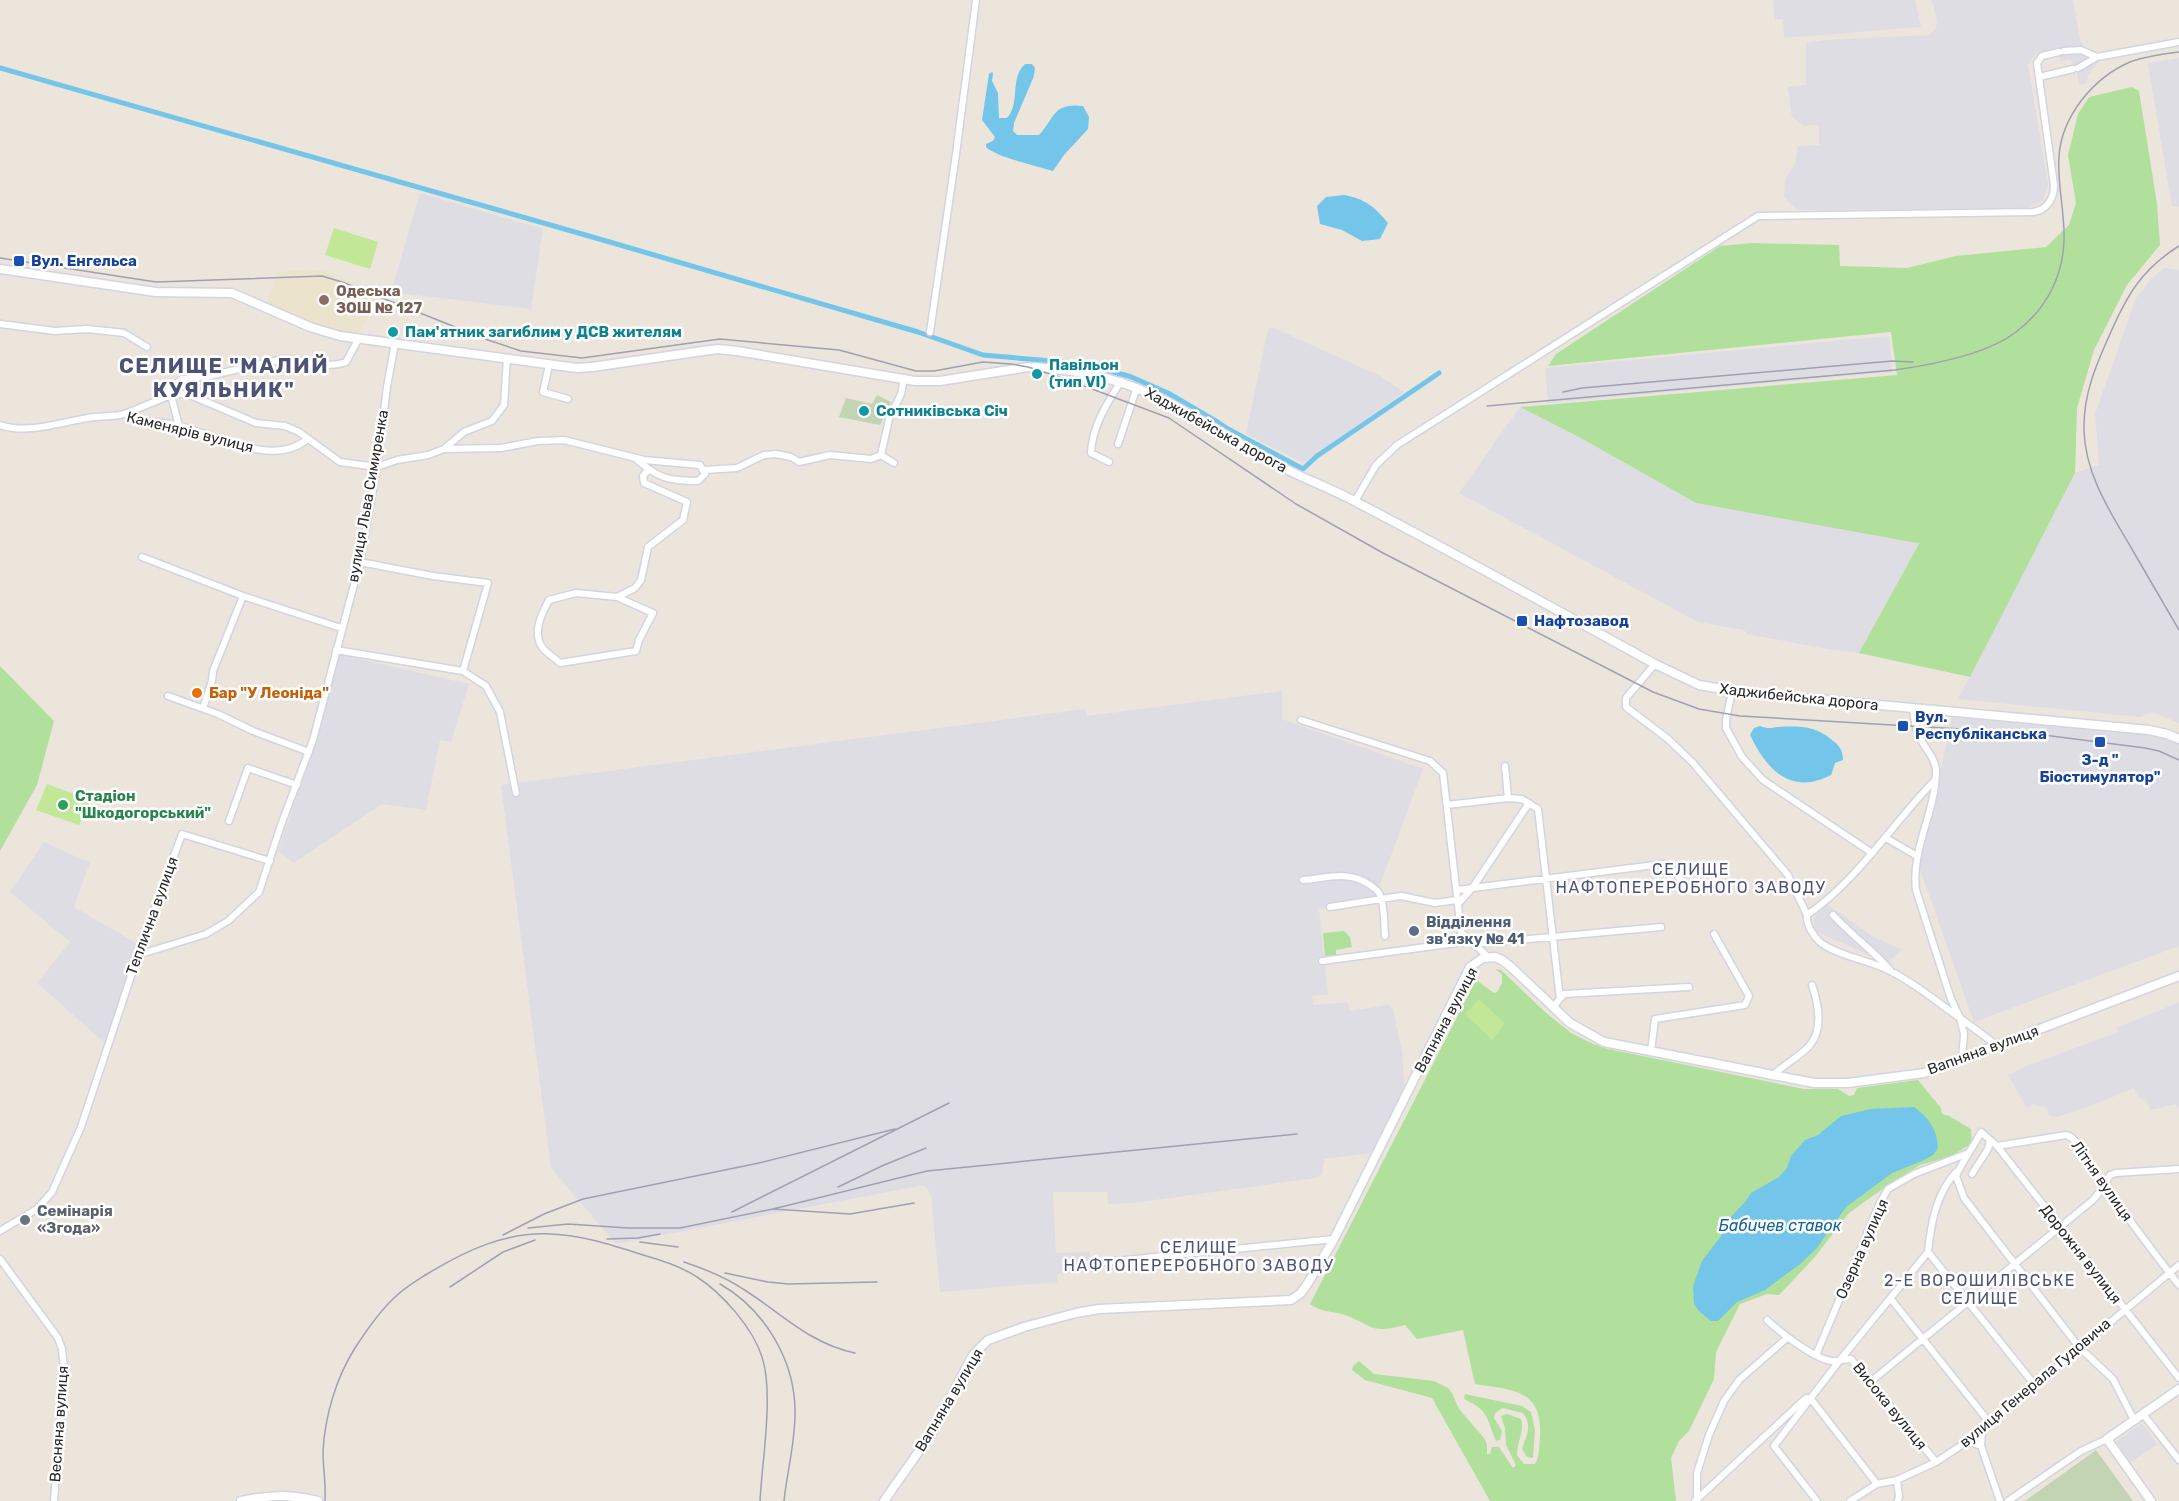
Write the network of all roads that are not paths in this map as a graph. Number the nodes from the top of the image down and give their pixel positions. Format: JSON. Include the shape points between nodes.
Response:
{"nodes":[{"id":1,"x":976,"y":0,"type":"edge"},
{"id":2,"x":2179,"y":42,"type":"edge"},
{"id":3,"x":2097,"y":57,"type":"junction"},
{"id":4,"x":2039,"y":77,"type":"junction"},
{"id":5,"x":0,"y":272,"type":"edge"},
{"id":6,"x":0,"y":324,"type":"edge"},
{"id":7,"x":930,"y":332,"type":"dead end"},
{"id":8,"x":359,"y":338,"type":"junction"},
{"id":9,"x":395,"y":343,"type":"junction"},
{"id":10,"x":147,"y":347,"type":"dead end"},
{"id":11,"x":507,"y":358,"type":"junction"},
{"id":12,"x":549,"y":365,"type":"junction"},
{"id":13,"x":904,"y":378,"type":"junction"},
{"id":14,"x":1121,"y":381,"type":"junction"},
{"id":15,"x":1137,"y":387,"type":"junction"},
{"id":16,"x":171,"y":395,"type":"junction"},
{"id":17,"x":568,"y":399,"type":"dead end"},
{"id":18,"x":127,"y":413,"type":"junction"},
{"id":19,"x":0,"y":425,"type":"edge"},
{"id":20,"x":179,"y":426,"type":"junction"},
{"id":21,"x":307,"y":439,"type":"junction"},
{"id":22,"x":1118,"y":444,"type":"dead end"},
{"id":23,"x":444,"y":449,"type":"junction"},
{"id":24,"x":881,"y":455,"type":"junction"},
{"id":25,"x":635,"y":458,"type":"junction"},
{"id":26,"x":1108,"y":462,"type":"dead end"},
{"id":27,"x":894,"y":463,"type":"dead end"},
{"id":28,"x":377,"y":467,"type":"junction"},
{"id":29,"x":648,"y":470,"type":"junction"},
{"id":30,"x":703,"y":470,"type":"junction"},
{"id":31,"x":1355,"y":501,"type":"junction"},
{"id":32,"x":142,"y":557,"type":"dead end"},
{"id":33,"x":360,"y":562,"type":"junction"},
{"id":34,"x":243,"y":596,"type":"junction"},
{"id":35,"x":616,"y":597,"type":"junction"},
{"id":36,"x":342,"y":628,"type":"junction"},
{"id":37,"x":336,"y":650,"type":"junction"},
{"id":38,"x":1655,"y":664,"type":"junction"},
{"id":39,"x":464,"y":671,"type":"junction"},
{"id":40,"x":1732,"y":691,"type":"junction"},
{"id":41,"x":168,"y":696,"type":"dead end"},
{"id":42,"x":203,"y":708,"type":"junction"},
{"id":43,"x":1913,"y":709,"type":"junction"},
{"id":44,"x":1301,"y":720,"type":"dead end"},
{"id":45,"x":2179,"y":738,"type":"edge"},
{"id":46,"x":309,"y":752,"type":"junction"},
{"id":47,"x":1505,"y":766,"type":"dead end"},
{"id":48,"x":1936,"y":780,"type":"junction"},
{"id":49,"x":297,"y":785,"type":"junction"},
{"id":50,"x":516,"y":793,"type":"dead end"},
{"id":51,"x":1508,"y":798,"type":"junction"},
{"id":52,"x":1528,"y":803,"type":"junction"},
{"id":53,"x":1447,"y":805,"type":"junction"},
{"id":54,"x":229,"y":821,"type":"dead end"},
{"id":55,"x":1886,"y":838,"type":"junction"},
{"id":56,"x":1872,"y":853,"type":"junction"},
{"id":57,"x":1917,"y":856,"type":"junction"},
{"id":58,"x":270,"y":861,"type":"junction"},
{"id":59,"x":1546,"y":878,"type":"junction"},
{"id":60,"x":1303,"y":880,"type":"dead end"},
{"id":61,"x":1685,"y":885,"type":"dead end"},
{"id":62,"x":1473,"y":886,"type":"junction"},
{"id":63,"x":1456,"y":890,"type":"junction"},
{"id":64,"x":1381,"y":898,"type":"junction"},
{"id":65,"x":1458,"y":902,"type":"junction"},
{"id":66,"x":1330,"y":907,"type":"dead end"},
{"id":67,"x":1807,"y":915,"type":"junction"},
{"id":68,"x":1833,"y":915,"type":"dead end"},
{"id":69,"x":1661,"y":927,"type":"dead end"},
{"id":70,"x":1714,"y":934,"type":"dead end"},
{"id":71,"x":1385,"y":936,"type":"dead end"},
{"id":72,"x":1552,"y":937,"type":"junction"},
{"id":73,"x":1472,"y":943,"type":"junction"},
{"id":74,"x":138,"y":955,"type":"junction"},
{"id":75,"x":1488,"y":957,"type":"junction"},
{"id":76,"x":1322,"y":961,"type":"dead end"},
{"id":77,"x":1891,"y":971,"type":"junction"},
{"id":78,"x":2179,"y":976,"type":"edge"},
{"id":79,"x":1812,"y":985,"type":"dead end"},
{"id":80,"x":1689,"y":987,"type":"dead end"},
{"id":81,"x":1560,"y":999,"type":"junction"},
{"id":82,"x":1553,"y":1007,"type":"junction"},
{"id":83,"x":1960,"y":1018,"type":"junction"},
{"id":84,"x":1998,"y":1046,"type":"junction"},
{"id":85,"x":1652,"y":1051,"type":"junction"},
{"id":86,"x":1962,"y":1059,"type":"junction"},
{"id":87,"x":1772,"y":1076,"type":"junction"},
{"id":88,"x":1990,"y":1141,"type":"junction"},
{"id":89,"x":1997,"y":1146,"type":"junction"},
{"id":90,"x":1966,"y":1154,"type":"junction"},
{"id":91,"x":1959,"y":1169,"type":"junction"},
{"id":92,"x":2179,"y":1169,"type":"edge"},
{"id":93,"x":1972,"y":1174,"type":"dead end"},
{"id":94,"x":2105,"y":1185,"type":"junction"},
{"id":95,"x":2060,"y":1228,"type":"junction"},
{"id":96,"x":0,"y":1231,"type":"edge"},
{"id":97,"x":1334,"y":1239,"type":"junction"},
{"id":98,"x":1928,"y":1252,"type":"junction"},
{"id":99,"x":0,"y":1259,"type":"edge"},
{"id":100,"x":1096,"y":1263,"type":"dead end"},
{"id":101,"x":2014,"y":1264,"type":"junction"},
{"id":102,"x":2179,"y":1265,"type":"edge"},
{"id":103,"x":2170,"y":1273,"type":"junction"},
{"id":104,"x":2179,"y":1285,"type":"edge"},
{"id":105,"x":1891,"y":1299,"type":"junction"},
{"id":106,"x":1969,"y":1302,"type":"junction"},
{"id":107,"x":2125,"y":1310,"type":"junction"},
{"id":108,"x":1767,"y":1320,"type":"dead end"},
{"id":109,"x":1787,"y":1338,"type":"junction"},
{"id":110,"x":1923,"y":1339,"type":"junction"},
{"id":111,"x":2079,"y":1347,"type":"junction"},
{"id":112,"x":1816,"y":1355,"type":"junction"},
{"id":113,"x":1840,"y":1360,"type":"junction"},
{"id":114,"x":2179,"y":1378,"type":"edge"},
{"id":115,"x":1870,"y":1382,"type":"junction"},
{"id":116,"x":2034,"y":1384,"type":"junction"},
{"id":117,"x":2179,"y":1389,"type":"edge"},
{"id":118,"x":1811,"y":1399,"type":"junction"},
{"id":119,"x":2143,"y":1414,"type":"junction"},
{"id":120,"x":2134,"y":1420,"type":"junction"},
{"id":121,"x":1989,"y":1422,"type":"junction"},
{"id":122,"x":1982,"y":1429,"type":"junction"},
{"id":123,"x":2107,"y":1439,"type":"junction"},
{"id":124,"x":1968,"y":1441,"type":"junction"},
{"id":125,"x":1981,"y":1446,"type":"junction"},
{"id":126,"x":2179,"y":1460,"type":"edge"},
{"id":127,"x":1936,"y":1462,"type":"junction"},
{"id":128,"x":1896,"y":1479,"type":"junction"},
{"id":129,"x":1877,"y":1484,"type":"junction"},
{"id":130,"x":1696,"y":1500,"type":"edge"},
{"id":131,"x":54,"y":1501,"type":"edge"},
{"id":132,"x":241,"y":1501,"type":"edge"},
{"id":133,"x":318,"y":1501,"type":"edge"},
{"id":134,"x":884,"y":1501,"type":"edge"},
{"id":135,"x":1817,"y":1501,"type":"edge"},
{"id":136,"x":1850,"y":1501,"type":"edge"},
{"id":137,"x":1898,"y":1501,"type":"edge"},
{"id":138,"x":2000,"y":1501,"type":"edge"},
{"id":139,"x":2008,"y":1501,"type":"edge"},
{"id":140,"x":2151,"y":1501,"type":"edge"}],
"edges":[{"from":1,"to":7,"type":"street"},
{"from":2,"to":3,"type":"street"},
{"from":3,"to":4,"type":"street","via":[[2076,68]]},
{"from":3,"to":4,"type":"street","via":[[2081,50],[2045,54],[2037,63]]},
{"from":4,"to":31,"type":"street","via":[[2054,185],[2054,194],[2045,208],[2033,212],[1758,216],[1397,445],[1368,476]]},
{"from":5,"to":8,"type":"street","name":"Хаджибейська дорога","via":[[156,292],[232,293],[322,332]]},
{"from":6,"to":10,"type":"street","via":[[124,333]]},
{"from":8,"to":9,"type":"street","name":"Хаджибейська дорога"},
{"from":8,"to":16,"type":"street","via":[[346,362],[334,366],[294,358],[270,360],[182,379],[169,388]]},
{"from":9,"to":11,"type":"street","name":"Хаджибейська дорога"},
{"from":9,"to":28,"type":"street","name":"вулиця Льва Симиренка"},
{"from":11,"to":12,"type":"street","name":"Хаджибейська дорога"},
{"from":11,"to":23,"type":"street","via":[[504,405],[499,413],[492,421],[464,432]]},
{"from":12,"to":13,"type":"street","name":"Хаджибейська дорога","via":[[592,368],[717,350]]},
{"from":12,"to":17,"type":"street","via":[[543,392]]},
{"from":13,"to":14,"type":"street","name":"Хаджибейська дорога","via":[[940,381],[1040,367]]},
{"from":13,"to":24,"type":"street"},
{"from":14,"to":15,"type":"street","name":"Хаджибейська дорога"},
{"from":14,"to":26,"type":"street","via":[[1107,403],[1092,444],[1091,453]]},
{"from":15,"to":22,"type":"street"},
{"from":15,"to":31,"type":"street","name":"Хаджибейська дорога","via":[[1294,473]]},
{"from":16,"to":18,"type":"street"},
{"from":16,"to":20,"type":"street"},
{"from":16,"to":21,"type":"street","via":[[190,395],[256,423],[285,426]]},
{"from":18,"to":19,"type":"street","name":"Каменярів вулиця","via":[[49,427],[12,429]]},
{"from":18,"to":20,"type":"street","name":"Каменярів вулиця","via":[[133,420]]},
{"from":20,"to":21,"type":"street","name":"Каменярів вулиця","via":[[243,447],[295,448]]},
{"from":21,"to":28,"type":"street","via":[[340,462]]},
{"from":23,"to":25,"type":"street","via":[[501,448],[564,440]]},
{"from":23,"to":28,"type":"street"},
{"from":24,"to":27,"type":"street"},
{"from":24,"to":30,"type":"street","via":[[871,459],[830,456],[799,462],[776,454],[764,455],[737,468]]},
{"from":25,"to":29,"type":"street"},
{"from":25,"to":30,"type":"street","via":[[700,465]]},
{"from":28,"to":33,"type":"street","name":"вулиця Льва Симиренка"},
{"from":29,"to":30,"type":"street","via":[[677,481],[698,481],[705,474]]},
{"from":29,"to":35,"type":"street","via":[[643,476],[644,483],[687,502],[687,510],[683,520],[648,547],[641,580],[635,588]]},
{"from":31,"to":38,"type":"street","name":"Хаджибейська дорога"},
{"from":32,"to":34,"type":"street"},
{"from":33,"to":36,"type":"street","name":"вулиця Льва Симиренка"},
{"from":33,"to":39,"type":"street","via":[[488,583]]},
{"from":34,"to":36,"type":"street"},
{"from":34,"to":42,"type":"street","via":[[213,671]]},
{"from":35,"to":35,"type":"street","via":[[576,593],[549,600],[539,618],[542,646],[560,663],[636,651],[653,613]]},
{"from":36,"to":37,"type":"street","name":"вулиця Льва Симиренка"},
{"from":37,"to":39,"type":"street"},
{"from":37,"to":46,"type":"street","name":"вулиця Льва Симиренка"},
{"from":38,"to":40,"type":"street","name":"Хаджибейська дорога","via":[[1699,685]]},
{"from":38,"to":67,"type":"street","via":[[1626,698],[1626,708],[1693,763],[1788,875]]},
{"from":39,"to":50,"type":"street","via":[[486,686],[500,712]]},
{"from":40,"to":43,"type":"street","name":"Хаджибейська дорога"},
{"from":40,"to":56,"type":"street","via":[[1726,728],[1742,758],[1763,780]]},
{"from":41,"to":42,"type":"street"},
{"from":42,"to":46,"type":"street"},
{"from":43,"to":45,"type":"street","name":"Хаджибейська дорога","via":[[2149,730]]},
{"from":43,"to":48,"type":"street","via":[[1919,737],[1936,765]]},
{"from":44,"to":53,"type":"street","via":[[1430,761],[1443,773]]},
{"from":46,"to":49,"type":"street","name":"вулиця Льва Симиренка"},
{"from":47,"to":51,"type":"street"},
{"from":48,"to":55,"type":"street"},
{"from":48,"to":57,"type":"street"},
{"from":49,"to":54,"type":"street","via":[[249,768]]},
{"from":49,"to":58,"type":"street","name":"вулиця Льва Симиренка"},
{"from":51,"to":52,"type":"street"},
{"from":51,"to":53,"type":"street"},
{"from":52,"to":59,"type":"street","via":[[1538,809]]},
{"from":52,"to":62,"type":"street"},
{"from":53,"to":63,"type":"street"},
{"from":55,"to":56,"type":"street"},
{"from":55,"to":57,"type":"street"},
{"from":56,"to":67,"type":"street"},
{"from":57,"to":83,"type":"street","via":[[1916,890]]},
{"from":58,"to":74,"type":"street","name":"вулиця Льва Симиренка","via":[[259,892],[228,921],[206,934]]},
{"from":58,"to":74,"type":"street","name":"Теплична вулиця","via":[[182,834]]},
{"from":59,"to":61,"type":"street","via":[[1663,864],[1669,865]]},
{"from":59,"to":62,"type":"street"},
{"from":59,"to":72,"type":"street"},
{"from":60,"to":64,"type":"street","via":[[1359,878],[1378,891]]},
{"from":62,"to":63,"type":"street"},
{"from":62,"to":65,"type":"street"},
{"from":63,"to":65,"type":"street"},
{"from":64,"to":65,"type":"street","via":[[1401,896],[1435,903]]},
{"from":64,"to":66,"type":"street"},
{"from":64,"to":71,"type":"street"},
{"from":65,"to":73,"type":"street","via":[[1461,932]]},
{"from":67,"to":77,"type":"street","via":[[1811,932],[1820,942]]},
{"from":68,"to":77,"type":"street"},
{"from":69,"to":72,"type":"street"},
{"from":70,"to":85,"type":"street","via":[[1749,996],[1744,1005],[1655,1019]]},
{"from":72,"to":73,"type":"street"},
{"from":72,"to":81,"type":"street"},
{"from":73,"to":75,"type":"street"},
{"from":73,"to":76,"type":"street"},
{"from":74,"to":96,"type":"street","name":"Теплична вулиця","via":[[85,1114],[52,1192],[44,1204]]},
{"from":75,"to":82,"type":"street","name":"Вапняна вулиця","via":[[1502,960]]},
{"from":75,"to":97,"type":"street","name":"Вапняна вулиця","via":[[1470,967]]},
{"from":77,"to":83,"type":"street"},
{"from":78,"to":84,"type":"street","name":"Вапняна вулиця"},
{"from":79,"to":87,"type":"street","via":[[1818,1002],[1818,1026],[1811,1045]]},
{"from":80,"to":81,"type":"street","via":[[1564,994]]},
{"from":81,"to":82,"type":"street"},
{"from":82,"to":85,"type":"street","name":"Вапняна вулиця","via":[[1569,1023],[1604,1042]]},
{"from":83,"to":84,"type":"street"},
{"from":83,"to":86,"type":"street","via":[[1964,1034]]},
{"from":84,"to":86,"type":"street","name":"Вапняна вулиця"},
{"from":85,"to":87,"type":"street","name":"Вапняна вулиця"},
{"from":86,"to":87,"type":"street","name":"Вапняна вулиця","via":[[1924,1073],[1848,1083],[1814,1083]]},
{"from":88,"to":89,"type":"street","name":"Дорожня вулиця"},
{"from":88,"to":90,"type":"street","name":"Дорожня вулиця","via":[[1980,1132]]},
{"from":88,"to":93,"type":"street"},
{"from":89,"to":94,"type":"street","name":"Літня вулиця","via":[[2070,1136]]},
{"from":89,"to":95,"type":"street","name":"Дорожня вулиця"},
{"from":90,"to":91,"type":"street"},
{"from":90,"to":112,"type":"street","name":"Озерна вулиця","via":[[1914,1173],[1888,1189]]},
{"from":91,"to":98,"type":"street","via":[[1945,1185],[1937,1204]]},
{"from":91,"to":101,"type":"street","via":[[1956,1176],[1964,1198]]},
{"from":92,"to":94,"type":"street","via":[[2112,1174]]},
{"from":94,"to":95,"type":"street"},
{"from":94,"to":103,"type":"street","name":"Літня вулиця"},
{"from":95,"to":101,"type":"street"},
{"from":95,"to":107,"type":"street","name":"Дорожня вулиця"},
{"from":97,"to":100,"type":"street"},
{"from":97,"to":134,"type":"street","name":"Вапняна вулиця","via":[[1301,1293],[1291,1300],[1076,1313],[988,1340],[973,1355],[931,1434]]},
{"from":98,"to":105,"type":"street"},
{"from":98,"to":106,"type":"street"},
{"from":99,"to":131,"type":"street","name":"Весняна вулиця","via":[[62,1349],[64,1369]]},
{"from":101,"to":106,"type":"street"},
{"from":101,"to":111,"type":"street"},
{"from":102,"to":103,"type":"street","name":"вулиця Генерала Гудовича"},
{"from":103,"to":104,"type":"street","name":"Літня вулиця"},
{"from":103,"to":107,"type":"street","name":"вулиця Генерала Гудовича"},
{"from":105,"to":110,"type":"street"},
{"from":105,"to":113,"type":"street"},
{"from":106,"to":110,"type":"street"},
{"from":106,"to":116,"type":"street"},
{"from":107,"to":111,"type":"street","name":"вулиця Генерала Гудовича"},
{"from":107,"to":114,"type":"street","name":"Дорожня вулиця"},
{"from":108,"to":109,"type":"street"},
{"from":109,"to":112,"type":"street"},
{"from":109,"to":130,"type":"street","via":[[1739,1380],[1724,1401],[1697,1473]]},
{"from":110,"to":115,"type":"street"},
{"from":110,"to":121,"type":"street"},
{"from":111,"to":116,"type":"street","name":"вулиця Генерала Гудовича"},
{"from":111,"to":120,"type":"street","via":[[2113,1379]]},
{"from":112,"to":113,"type":"street"},
{"from":113,"to":115,"type":"street","name":"Висока вулиця","via":[[1851,1359]]},
{"from":113,"to":118,"type":"street"},
{"from":115,"to":127,"type":"street","name":"Висока вулиця"},
{"from":116,"to":121,"type":"street","name":"вулиця Генерала Гудовича"},
{"from":117,"to":119,"type":"street"},
{"from":118,"to":129,"type":"street"},
{"from":118,"to":130,"type":"street","via":[[1801,1402]]},
{"from":118,"to":135,"type":"street","via":[[1774,1446]]},
{"from":119,"to":120,"type":"street"},
{"from":119,"to":126,"type":"street"},
{"from":120,"to":123,"type":"street"},
{"from":121,"to":122,"type":"street","name":"вулиця Генерала Гудовича"},
{"from":122,"to":124,"type":"street","name":"вулиця Генерала Гудовича"},
{"from":122,"to":125,"type":"street"},
{"from":123,"to":139,"type":"street","via":[[2081,1451]]},
{"from":123,"to":140,"type":"street"},
{"from":124,"to":125,"type":"street"},
{"from":124,"to":127,"type":"street","name":"вулиця Генерала Гудовича"},
{"from":125,"to":138,"type":"street"},
{"from":127,"to":128,"type":"street","name":"вулиця Генерала Гудовича"},
{"from":128,"to":129,"type":"street","name":"вулиця Генерала Гудовича"},
{"from":128,"to":137,"type":"street"},
{"from":129,"to":136,"type":"street","name":"вулиця Генерала Гудовича"},
{"from":132,"to":133,"type":"street","via":[[278,1495]]}]}
